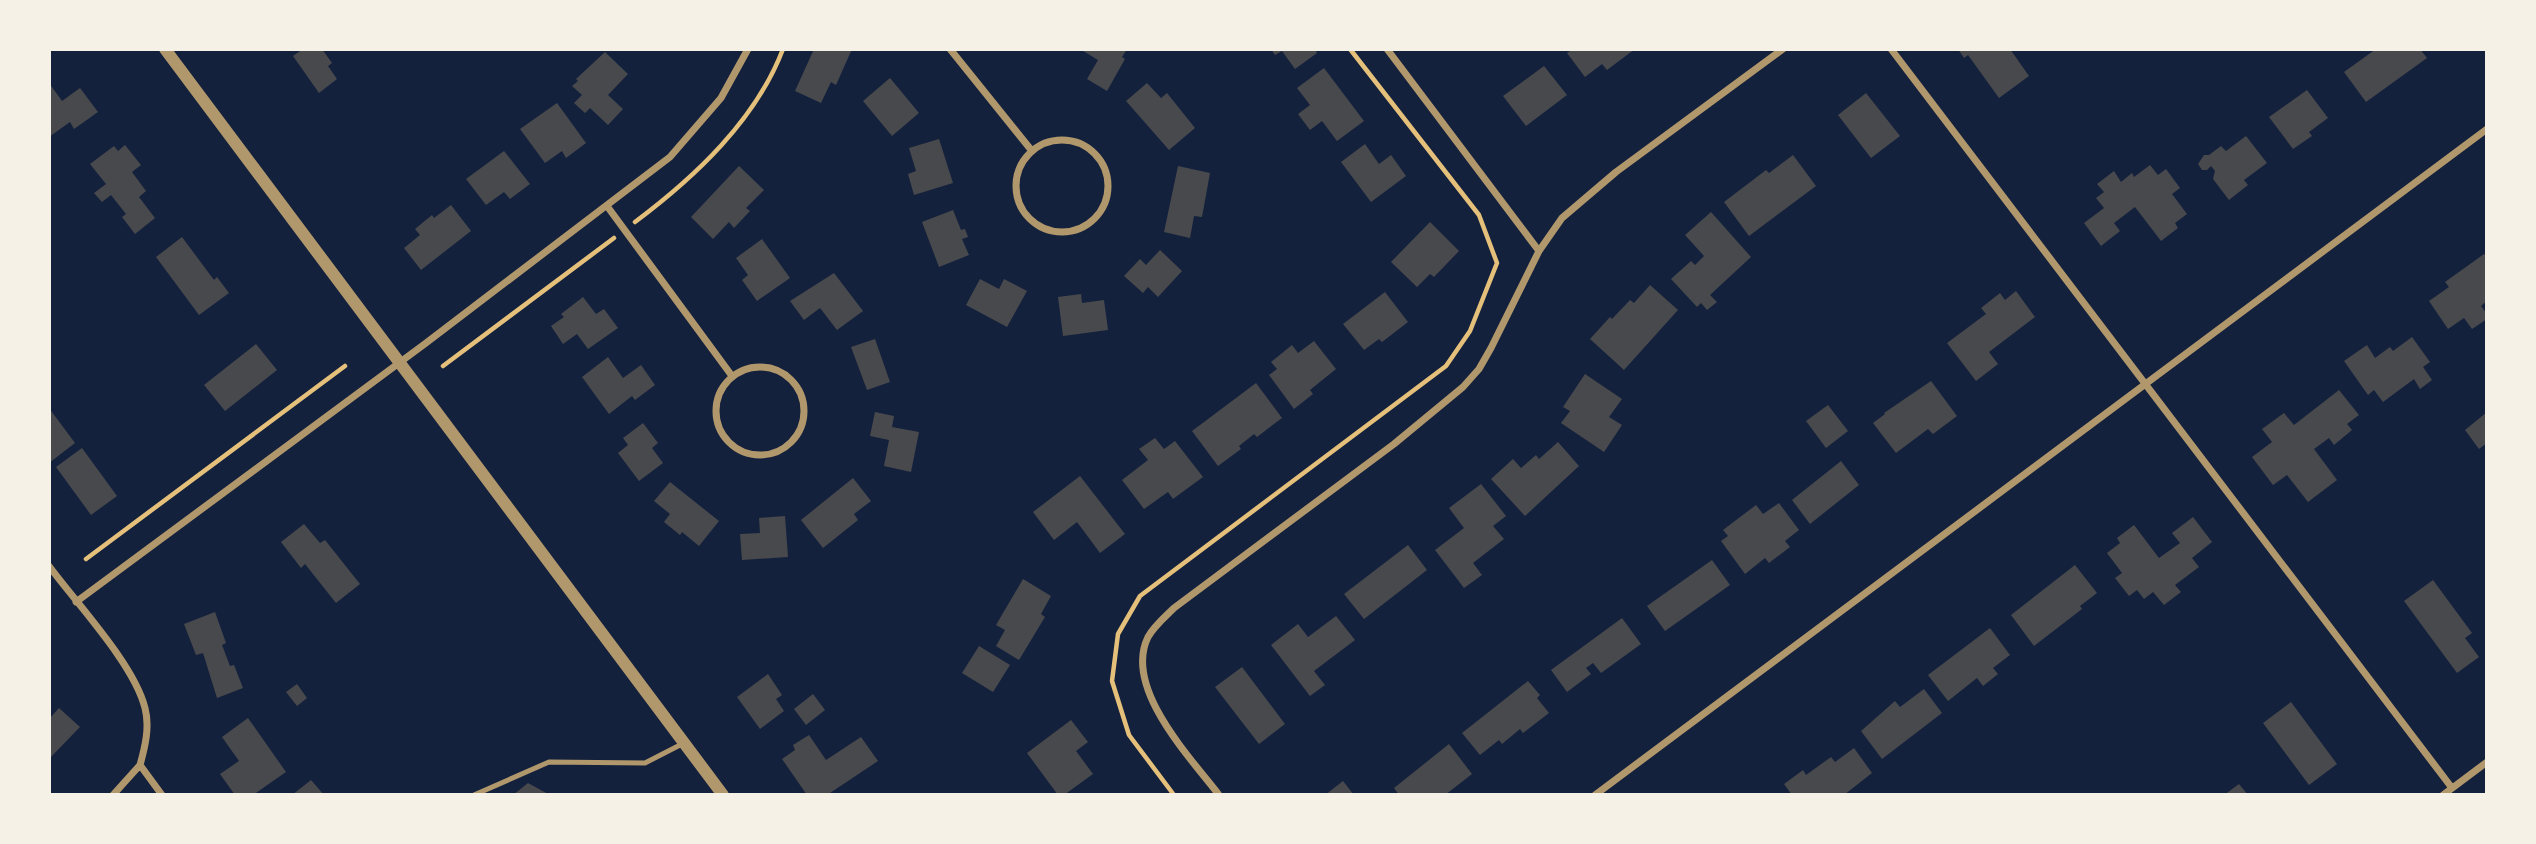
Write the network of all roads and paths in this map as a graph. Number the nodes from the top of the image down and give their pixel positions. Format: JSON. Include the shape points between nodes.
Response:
{"nodes":[{"id":1,"x":165,"y":49,"type":"edge"},
{"id":2,"x":748,"y":49,"type":"edge"},
{"id":3,"x":950,"y":49,"type":"edge"},
{"id":4,"x":1350,"y":49,"type":"edge"},
{"id":5,"x":1387,"y":49,"type":"edge"},
{"id":6,"x":1783,"y":49,"type":"edge"},
{"id":7,"x":1891,"y":49,"type":"edge"},
{"id":8,"x":2487,"y":130,"type":"edge"},
{"id":9,"x":1032,"y":151,"type":"junction"},
{"id":10,"x":607,"y":206,"type":"junction"},
{"id":11,"x":1539,"y":251,"type":"junction"},
{"id":12,"x":399,"y":362,"type":"junction"},
{"id":13,"x":345,"y":366,"type":"dead end"},
{"id":14,"x":732,"y":376,"type":"junction"},
{"id":15,"x":2146,"y":384,"type":"junction"},
{"id":16,"x":86,"y":559,"type":"dead end"},
{"id":17,"x":49,"y":566,"type":"edge"},
{"id":18,"x":76,"y":601,"type":"junction"},
{"id":19,"x":684,"y":743,"type":"junction"},
{"id":20,"x":2487,"y":762,"type":"edge"},
{"id":21,"x":139,"y":765,"type":"junction"},
{"id":22,"x":2452,"y":788,"type":"junction"},
{"id":23,"x":113,"y":795,"type":"edge"},
{"id":24,"x":162,"y":795,"type":"edge"},
{"id":25,"x":474,"y":795,"type":"edge"},
{"id":26,"x":723,"y":795,"type":"edge"},
{"id":27,"x":1174,"y":795,"type":"edge"},
{"id":28,"x":1219,"y":795,"type":"edge"},
{"id":29,"x":1595,"y":795,"type":"edge"},
{"id":30,"x":2443,"y":795,"type":"edge"}],
"edges":[{"from":1,"to":12,"type":"street"},
{"from":2,"to":10,"type":"street","via":[[721,98],[670,157]]},
{"from":3,"to":9,"type":"street"},
{"from":4,"to":27,"type":"path","via":[[1479,215],[1497,263],[1470,331],[1446,366],[1140,596],[1118,634],[1112,681],[1129,735]]},
{"from":5,"to":11,"type":"street"},
{"from":6,"to":11,"type":"street","via":[[1616,172],[1562,218]]},
{"from":7,"to":15,"type":"street"},
{"from":8,"to":15,"type":"street"},
{"from":9,"to":9,"type":"street","via":[[1016,177],[1021,207],[1030,219],[1050,230],[1072,231],[1087,225],[1098,215],[1108,187],[1099,159],[1088,148],[1059,140]]},
{"from":10,"to":12,"type":"street"},
{"from":10,"to":14,"type":"street"},
{"from":11,"to":28,"type":"street","via":[[1491,348],[1463,387],[1174,608],[1148,637],[1145,685],[1161,719]]},
{"from":12,"to":18,"type":"street"},
{"from":12,"to":19,"type":"street"},
{"from":13,"to":16,"type":"path"},
{"from":14,"to":14,"type":"street","via":[[716,402],[720,431],[742,452],[772,454],[785,448],[802,426],[802,397],[795,385],[772,369],[744,369]]},
{"from":15,"to":22,"type":"street"},
{"from":15,"to":29,"type":"street"},
{"from":17,"to":18,"type":"street"},
{"from":18,"to":21,"type":"street","via":[[137,685],[148,727]]},
{"from":19,"to":25,"type":"lane","via":[[645,763],[549,762]]},
{"from":19,"to":26,"type":"street"},
{"from":20,"to":22,"type":"street"},
{"from":21,"to":23,"type":"street"},
{"from":21,"to":24,"type":"street"},
{"from":22,"to":30,"type":"street"}]}
